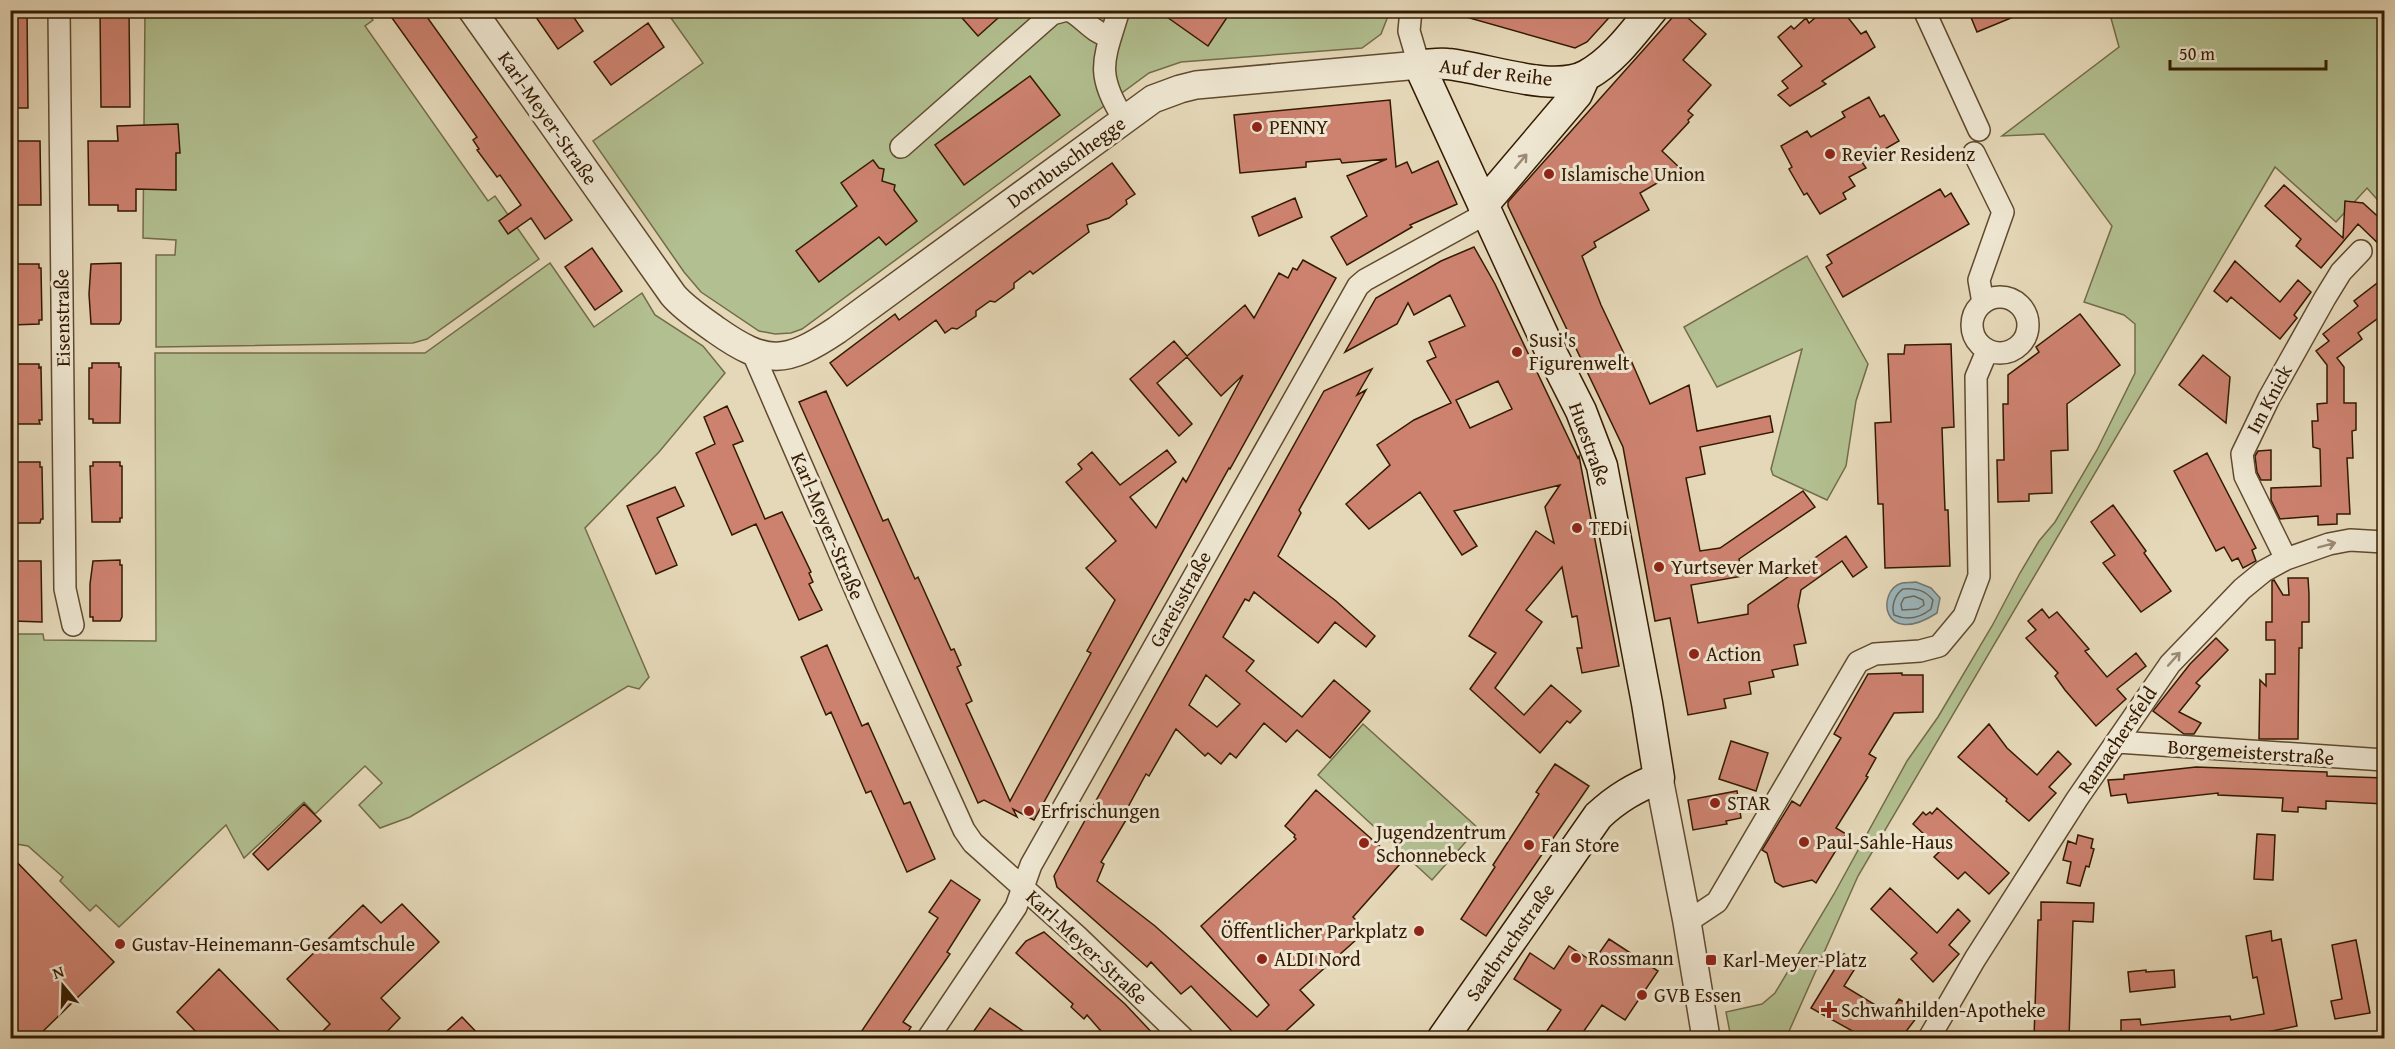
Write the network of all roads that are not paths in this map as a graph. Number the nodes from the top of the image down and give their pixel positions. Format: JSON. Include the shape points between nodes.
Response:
{"nodes":[{"id":1,"x":59,"y":10,"type":"edge"},
{"id":2,"x":472,"y":10,"type":"edge"},
{"id":3,"x":1068,"y":10,"type":"edge"},
{"id":4,"x":1119,"y":10,"type":"edge"},
{"id":5,"x":1411,"y":10,"type":"edge"},
{"id":6,"x":1653,"y":10,"type":"edge"},
{"id":7,"x":1924,"y":10,"type":"edge"},
{"id":8,"x":1110,"y":37,"type":"junction"},
{"id":9,"x":1419,"y":65,"type":"junction"},
{"id":10,"x":1585,"y":76,"type":"junction"},
{"id":11,"x":1124,"y":119,"type":"junction"},
{"id":12,"x":1979,"y":130,"type":"dead end"},
{"id":13,"x":901,"y":147,"type":"dead end"},
{"id":14,"x":1974,"y":153,"type":"dead end"},
{"id":15,"x":1485,"y":209,"type":"junction"},
{"id":16,"x":2361,"y":250,"type":"dead end"},
{"id":17,"x":1983,"y":303,"type":"junction"},
{"id":18,"x":752,"y":351,"type":"junction"},
{"id":19,"x":1987,"y":351,"type":"junction"},
{"id":20,"x":2385,"y":542,"type":"edge"},
{"id":21,"x":2286,"y":559,"type":"junction"},
{"id":22,"x":73,"y":625,"type":"dead end"},
{"id":23,"x":2117,"y":742,"type":"junction"},
{"id":24,"x":2385,"y":760,"type":"edge"},
{"id":25,"x":1659,"y":778,"type":"junction"},
{"id":26,"x":1024,"y":888,"type":"junction"},
{"id":27,"x":1687,"y":922,"type":"junction"},
{"id":28,"x":928,"y":1038,"type":"edge"},
{"id":29,"x":1183,"y":1038,"type":"edge"},
{"id":30,"x":1443,"y":1038,"type":"edge"},
{"id":31,"x":1706,"y":1038,"type":"edge"},
{"id":32,"x":1929,"y":1038,"type":"edge"}],
"edges":[{"from":1,"to":22,"type":"street","name":"Eisenstraße","via":[[65,589]]},
{"from":2,"to":18,"type":"street","name":"Karl-Meyer-Straße","via":[[673,295],[714,328]]},
{"from":3,"to":8,"type":"street","via":[[1100,35]]},
{"from":3,"to":13,"type":"street","via":[[1052,14]]},
{"from":4,"to":8,"type":"street"},
{"from":5,"to":9,"type":"street","via":[[1410,30]]},
{"from":6,"to":10,"type":"main road","name":"Auf der Reihe","via":[[1604,63]]},
{"from":7,"to":12,"type":"street"},
{"from":8,"to":11,"type":"street","via":[[1103,70],[1114,104]]},
{"from":9,"to":10,"type":"main road","name":"Auf der Reihe","via":[[1446,64],[1548,81]]},
{"from":9,"to":11,"type":"street","name":"Dornbuschhegge","via":[[1196,85],[1153,99]]},
{"from":9,"to":15,"type":"main road","name":"Huestraße"},
{"from":15,"to":10,"type":"main road","one_way":true,"via":[[1577,94]]},
{"from":11,"to":18,"type":"street","name":"Dornbuschhegge","via":[[813,346],[784,356]]},
{"from":14,"to":17,"type":"street","via":[[2003,212],[1979,280]]},
{"from":15,"to":25,"type":"main road","name":"Huestraße","via":[[1581,411],[1602,466]]},
{"from":15,"to":26,"type":"street","name":"Gareisstraße","via":[[1358,286],[1031,865]]},
{"from":16,"to":21,"type":"street","name":"Im Knick","via":[[2325,298],[2242,454],[2245,476]]},
{"from":17,"to":19,"type":"street","via":[[1971,324],[1975,340]]},
{"from":17,"to":19,"type":"street","via":[[1999,297],[2015,302],[2026,314],[2028,324],[2015,349]]},
{"from":18,"to":26,"type":"street","name":"Karl-Meyer-Straße","via":[[955,813],[973,843]]},
{"from":19,"to":27,"type":"street","via":[[1976,378],[1978,576],[1964,616],[1939,646],[1875,654],[1858,662],[1717,902]]},
{"from":21,"to":20,"type":"street","name":"Ramachersfeld","one_way":true,"via":[[2350,540]]},
{"from":23,"to":21,"type":"street","name":"Ramachersfeld","one_way":true,"via":[[2170,664],[2242,589]]},
{"from":23,"to":24,"type":"street","name":"Borgemeisterstraße"},
{"from":23,"to":32,"type":"street","name":"Ramachersfeld","via":[[1979,953]]},
{"from":25,"to":27,"type":"street","name":"Huestraße"},
{"from":25,"to":30,"type":"main road","name":"Saatbruchstraße","via":[[1615,800],[1598,816]]},
{"from":26,"to":28,"type":"street","name":"Gareisstraße","via":[[1002,929]]},
{"from":26,"to":29,"type":"street","name":"Karl-Meyer-Straße"},
{"from":27,"to":31,"type":"street","name":"Huestraße"}]}
